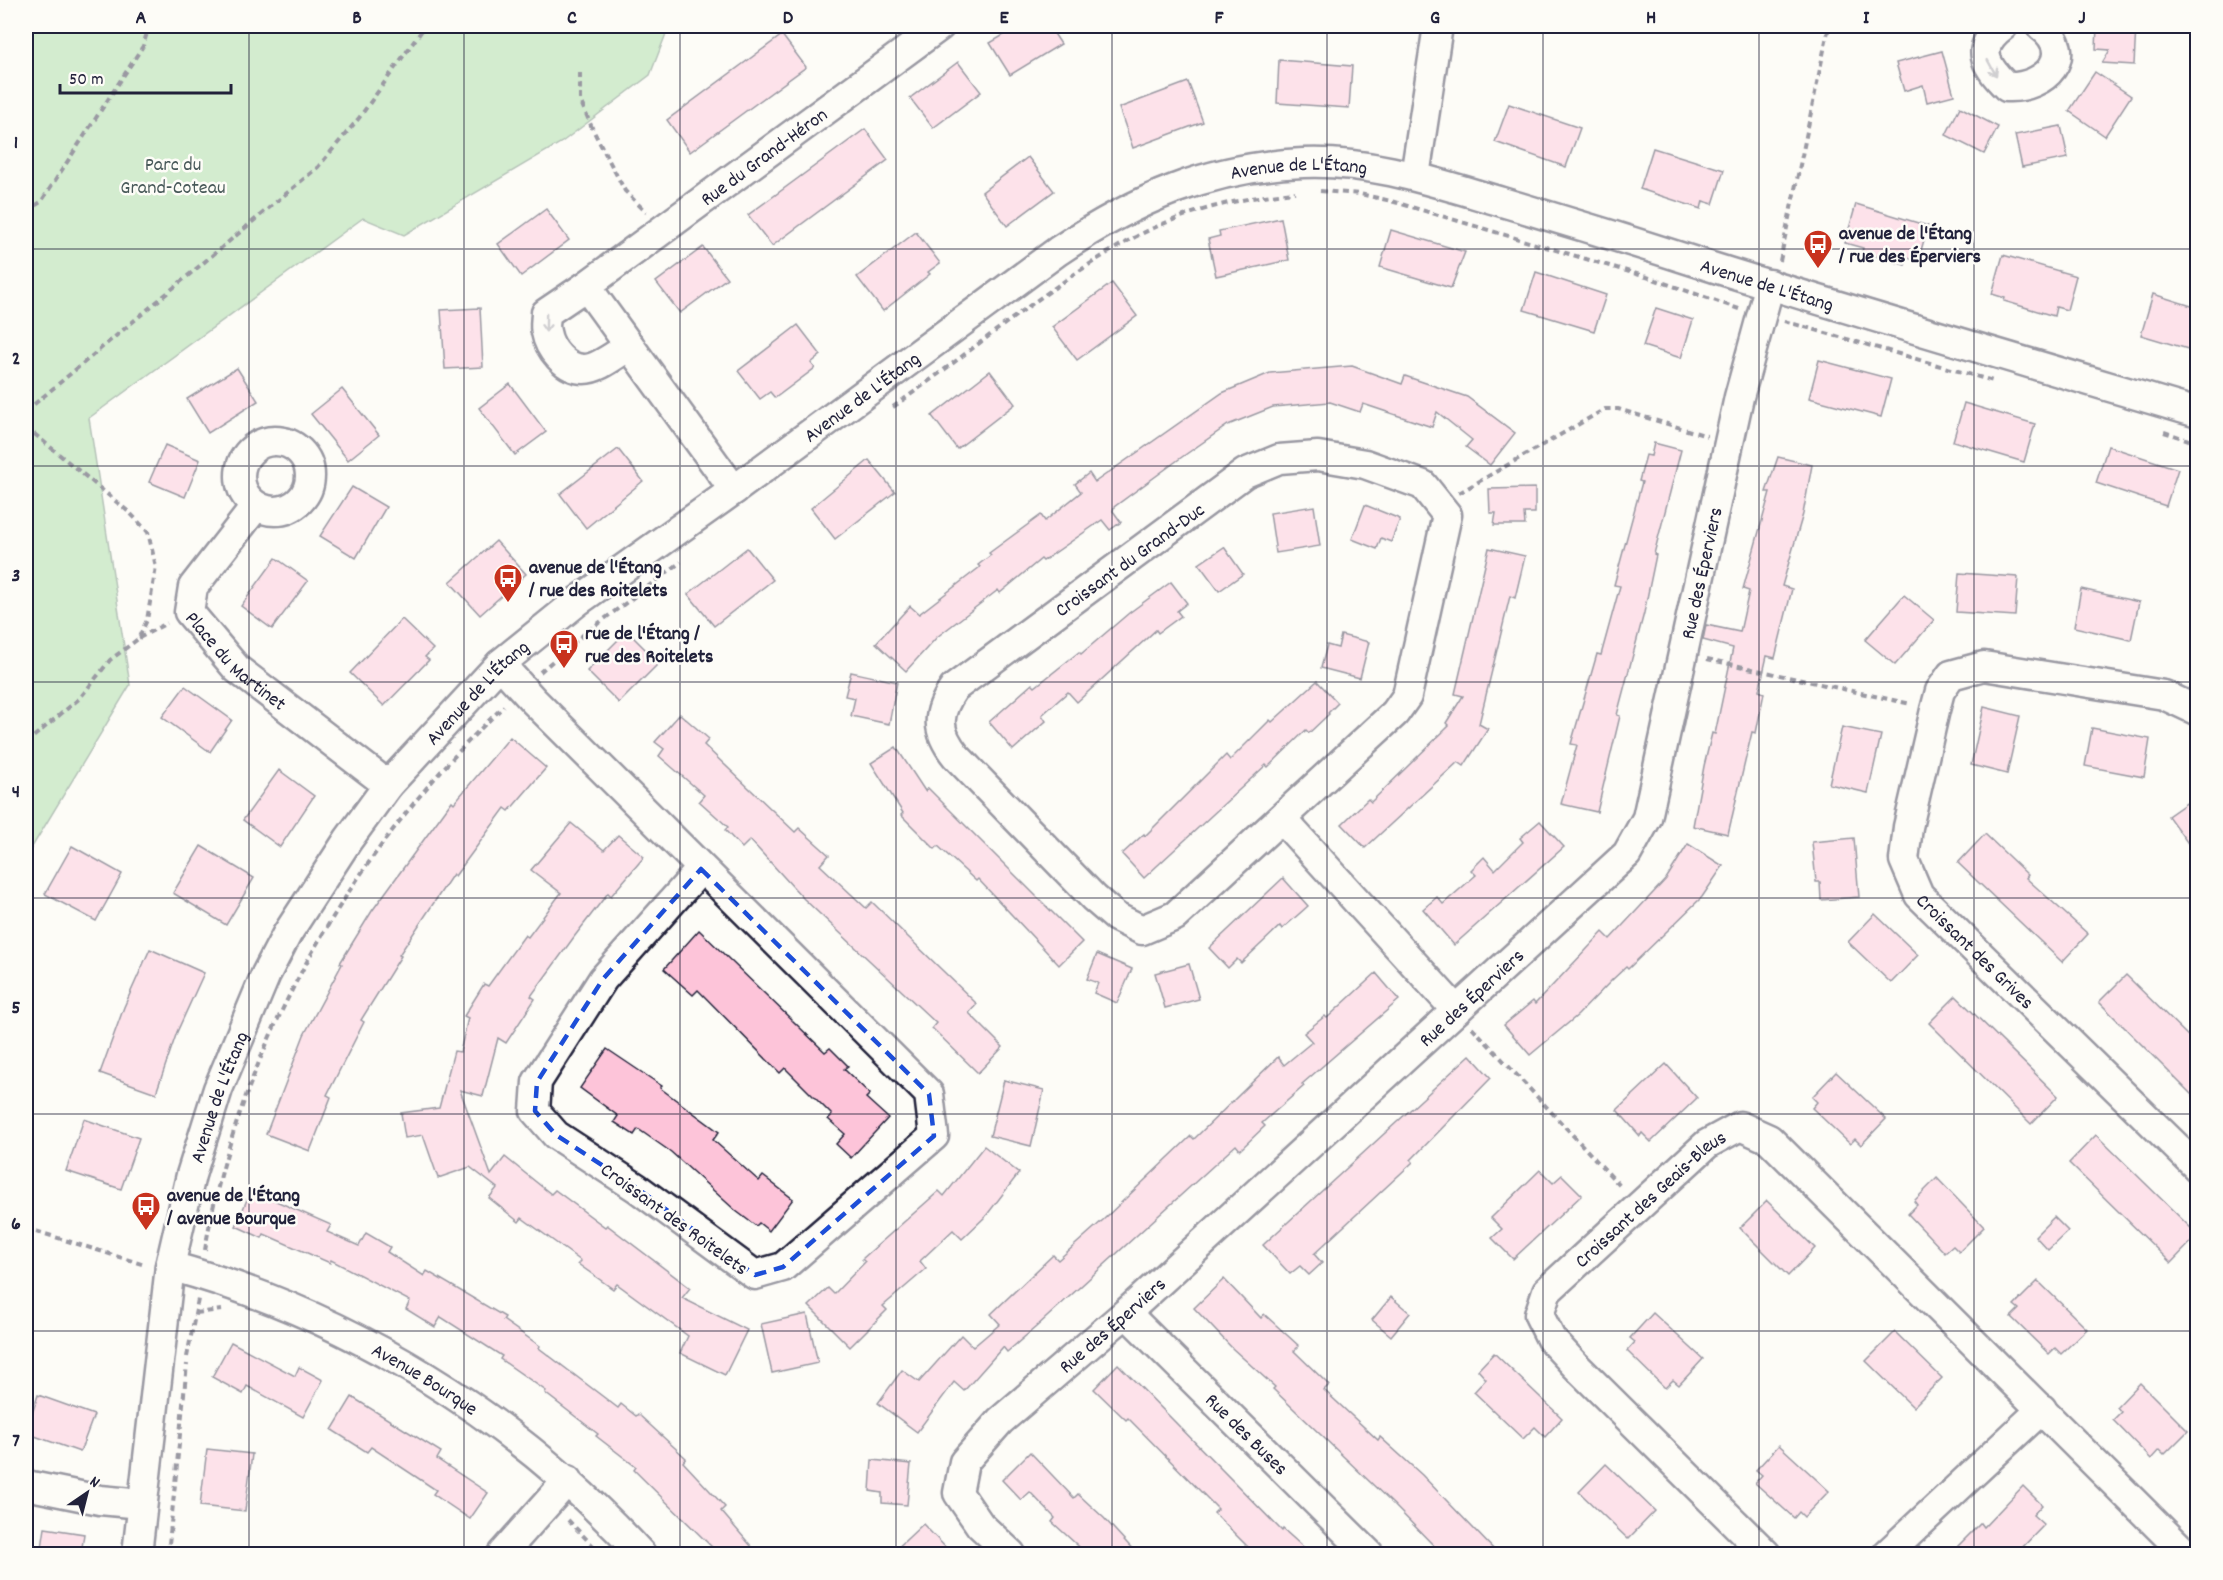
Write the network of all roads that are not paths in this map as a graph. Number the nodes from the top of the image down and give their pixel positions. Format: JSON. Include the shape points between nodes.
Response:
{"nodes":[{"id":1,"x":940,"y":26,"type":"edge"},
{"id":2,"x":1437,"y":26,"type":"edge"},
{"id":3,"x":2002,"y":26,"type":"edge"},
{"id":4,"x":2041,"y":26,"type":"edge"},
{"id":5,"x":1415,"y":176,"type":"junction"},
{"id":6,"x":1770,"y":284,"type":"junction"},
{"id":7,"x":586,"y":286,"type":"junction"},
{"id":8,"x":630,"y":346,"type":"junction"},
{"id":9,"x":2198,"y":413,"type":"edge"},
{"id":10,"x":734,"y":490,"type":"junction"},
{"id":11,"x":256,"y":506,"type":"dead end"},
{"id":12,"x":500,"y":664,"type":"junction"},
{"id":13,"x":2198,"y":711,"type":"edge"},
{"id":14,"x":388,"y":785,"type":"junction"},
{"id":15,"x":1282,"y":819,"type":"junction"},
{"id":16,"x":701,"y":869,"type":"junction"},
{"id":17,"x":1456,"y":1010,"type":"junction"},
{"id":18,"x":2198,"y":1168,"type":"edge"},
{"id":19,"x":170,"y":1266,"type":"junction"},
{"id":20,"x":1126,"y":1313,"type":"junction"},
{"id":21,"x":2042,"y":1409,"type":"junction"},
{"id":22,"x":568,"y":1480,"type":"junction"},
{"id":23,"x":26,"y":1485,"type":"edge"},
{"id":24,"x":142,"y":1504,"type":"junction"},
{"id":25,"x":137,"y":1554,"type":"edge"},
{"id":26,"x":502,"y":1554,"type":"edge"},
{"id":27,"x":641,"y":1554,"type":"edge"},
{"id":28,"x":1011,"y":1554,"type":"edge"},
{"id":29,"x":1369,"y":1554,"type":"edge"},
{"id":30,"x":1766,"y":1554,"type":"edge"},
{"id":31,"x":1887,"y":1554,"type":"edge"},
{"id":32,"x":2186,"y":1554,"type":"edge"}],
"edges":[{"from":1,"to":7,"type":"street","name":"Rue du Grand-Héron"},
{"from":2,"to":5,"type":"street"},
{"from":3,"to":4,"type":"street","one_way":true,"via":[[1990,36],[1984,49],[1989,69],[2007,87],[2018,88],[2039,82],[2054,67],[2057,54]]},
{"from":5,"to":6,"type":"street","name":"Avenue de L'Étang"},
{"from":5,"to":10,"type":"street","name":"Avenue de L'Étang","via":[[1341,164],[1254,167],[1209,177],[1138,202],[1058,251]]},
{"from":6,"to":9,"type":"street","name":"Avenue de L'Étang"},
{"from":6,"to":17,"type":"street","name":"Rue des Éperviers","via":[[1729,442],[1647,818],[1627,854]]},
{"from":7,"to":8,"type":"street"},
{"from":7,"to":8,"type":"street","name":"Rue du Grand-Héron","one_way":true,"via":[[546,313],[546,332],[556,354],[569,365],[584,369]]},
{"from":8,"to":10,"type":"street"},
{"from":10,"to":12,"type":"street","name":"Avenue de L'Étang","via":[[578,601]]},
{"from":11,"to":14,"type":"street","name":"Place du Martinet","via":[[193,587],[189,612],[237,669]]},
{"from":12,"to":14,"type":"street","name":"Avenue de L'Étang"},
{"from":12,"to":16,"type":"street","name":"Croissant des Roitelets"},
{"from":13,"to":18,"type":"street","name":"Croissant des Grives","via":[[2164,695],[1984,666],[1951,675],[1940,691],[1935,710],[1904,860],[1919,895]]},
{"from":14,"to":19,"type":"street","name":"Avenue de L'Étang","via":[[313,892],[266,974],[218,1089],[191,1175]]},
{"from":15,"to":15,"type":"street","name":"Croissant du Grand-Duc","via":[[1395,713],[1407,696],[1447,514],[1423,484],[1365,464],[1318,456],[1279,459],[1245,473],[954,688],[943,705],[940,722],[945,741],[956,756],[1094,898],[1116,917],[1142,930],[1175,916]]},
{"from":15,"to":17,"type":"street"},
{"from":16,"to":16,"type":"street","name":"Croissant des Roitelets","via":[[929,1094],[934,1136],[783,1267],[755,1275],[637,1188],[556,1135],[535,1111],[537,1082],[603,979]]},
{"from":17,"to":20,"type":"street","name":"Rue des Éperviers"},
{"from":19,"to":22,"type":"street","name":"Avenue Bourque","via":[[295,1308],[378,1348],[469,1404]]},
{"from":19,"to":24,"type":"street","name":"Avenue de L'Étang"},
{"from":20,"to":28,"type":"street","name":"Rue des Éperviers","via":[[1000,1421],[964,1462],[958,1493],[980,1525]]},
{"from":20,"to":29,"type":"street","name":"Rue des Buses"},
{"from":21,"to":30,"type":"street","name":"Croissant des Geais-Bleus","via":[[1769,1139],[1740,1126],[1707,1144],[1547,1291],[1539,1315],[1551,1339],[1575,1365]]},
{"from":21,"to":31,"type":"street"},
{"from":21,"to":32,"type":"street","name":"Croissant des Geais-Bleus"},
{"from":22,"to":26,"type":"street"},
{"from":22,"to":27,"type":"street","name":"Avenue Bourque"},
{"from":23,"to":24,"type":"street"},
{"from":24,"to":25,"type":"street","name":"Avenue de L'Étang"}]}
